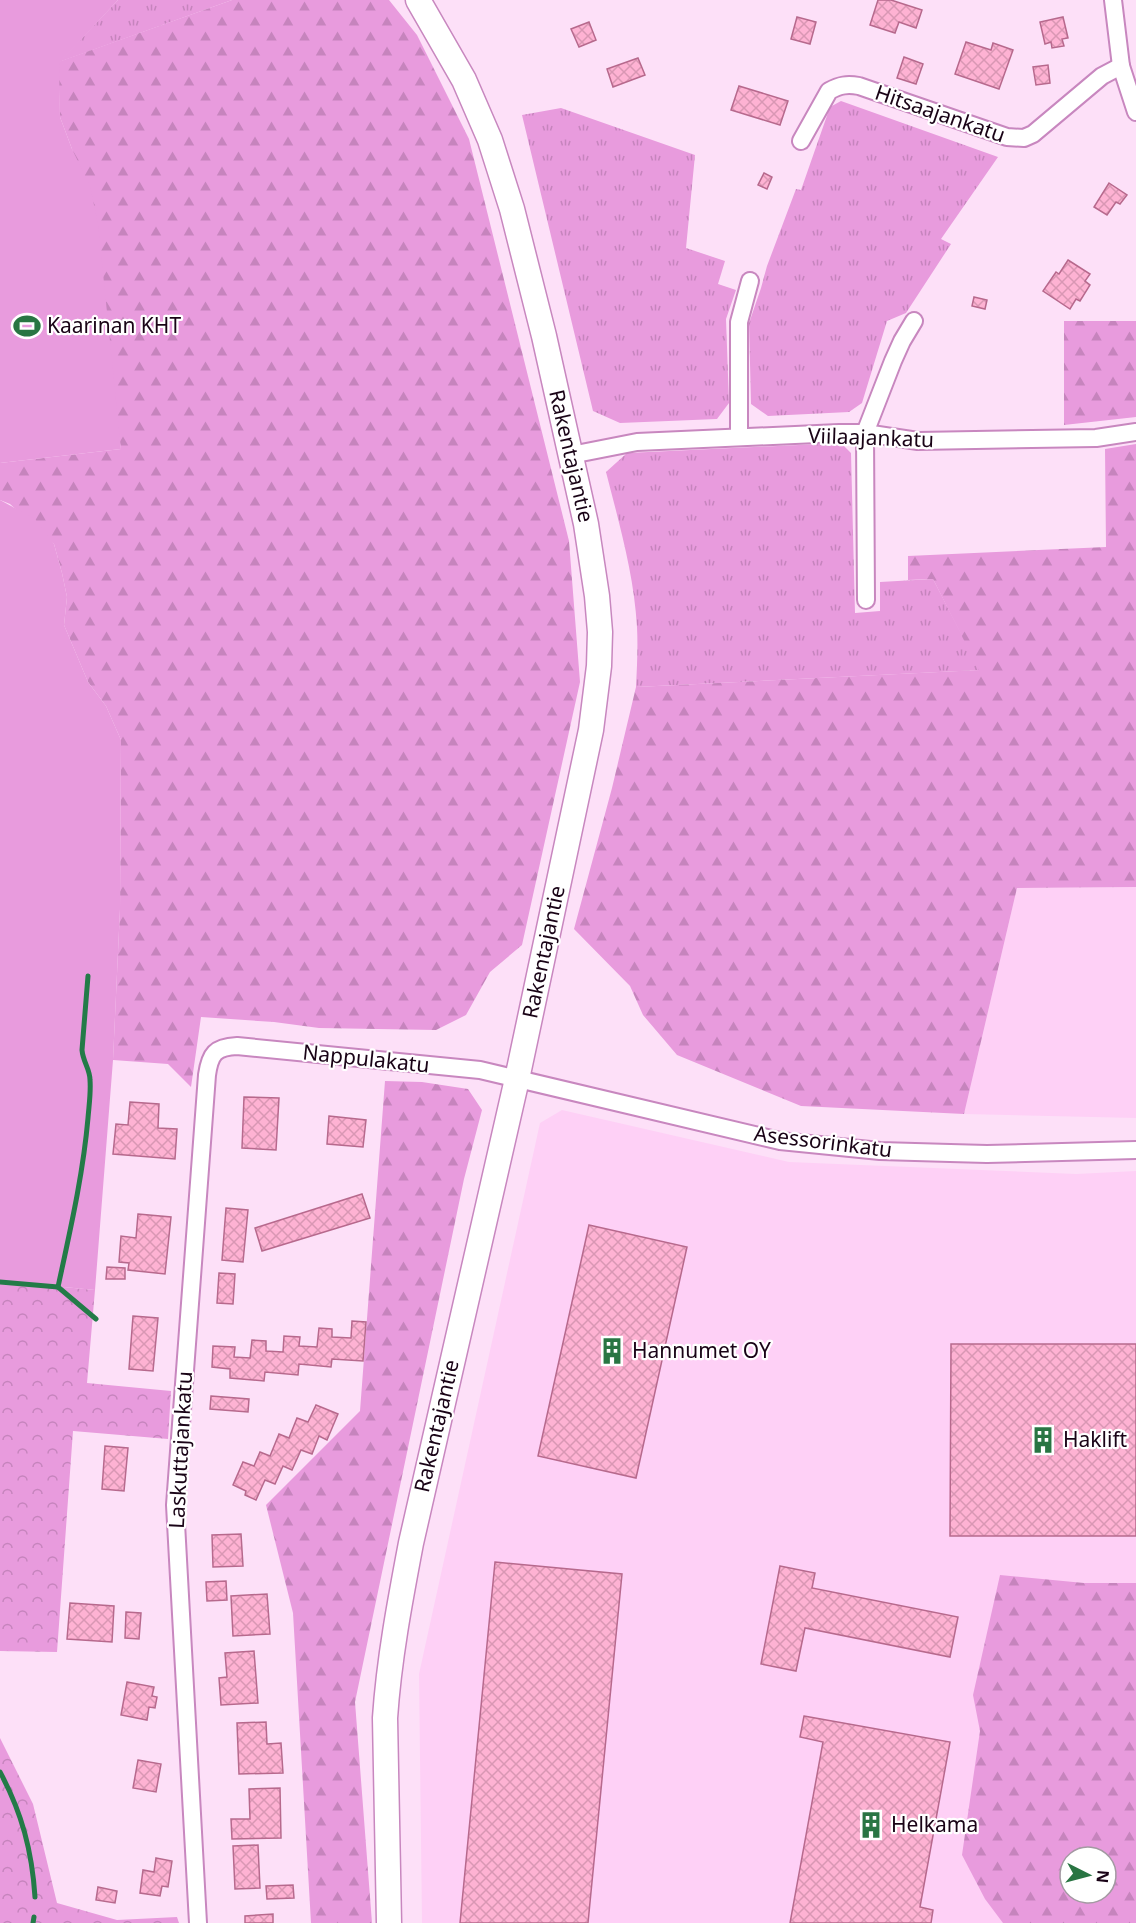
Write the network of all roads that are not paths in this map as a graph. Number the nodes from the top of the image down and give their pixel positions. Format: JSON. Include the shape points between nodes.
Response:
{"nodes":[{"id":1,"x":418,"y":0,"type":"edge"},
{"id":2,"x":1113,"y":0,"type":"edge"},
{"id":3,"x":1121,"y":66,"type":"junction"},
{"id":4,"x":1136,"y":112,"type":"edge"},
{"id":5,"x":801,"y":141,"type":"dead end"},
{"id":6,"x":750,"y":281,"type":"dead end"},
{"id":7,"x":914,"y":321,"type":"dead end"},
{"id":8,"x":1136,"y":432,"type":"edge"},
{"id":9,"x":865,"y":434,"type":"junction"},
{"id":10,"x":740,"y":437,"type":"junction"},
{"id":11,"x":571,"y":455,"type":"junction"},
{"id":12,"x":866,"y":600,"type":"dead end"},
{"id":13,"x":215,"y":1051,"type":"joint"},
{"id":14,"x":517,"y":1079,"type":"junction"},
{"id":15,"x":1136,"y":1150,"type":"edge"},
{"id":16,"x":198,"y":1923,"type":"edge"},
{"id":17,"x":389,"y":1923,"type":"edge"}],
"edges":[{"from":1,"to":11,"type":"street","name":"Rakentajantie","via":[[464,80],[490,140],[512,209]]},
{"from":2,"to":3,"type":"street"},
{"from":3,"to":4,"type":"street"},
{"from":3,"to":5,"type":"street","name":"Hitsaajankatu","via":[[1102,76],[1024,138],[1007,137],[848,84],[829,91]]},
{"from":6,"to":10,"type":"street","via":[[739,322]]},
{"from":7,"to":9,"type":"street","via":[[893,361]]},
{"from":8,"to":9,"type":"street","name":"Viilaajankatu","via":[[1096,438],[918,441]]},
{"from":9,"to":10,"type":"street","name":"Viilaajankatu"},
{"from":9,"to":12,"type":"street"},
{"from":10,"to":11,"type":"street","name":"Viilaajankatu","via":[[637,442]]},
{"from":11,"to":14,"type":"street","name":"Rakentajantie","via":[[597,596],[597,694]]},
{"from":13,"to":14,"type":"street","name":"Nappulakatu","via":[[237,1046],[480,1070]]},
{"from":13,"to":16,"type":"street","name":"Laskuttajankatu","via":[[207,1075],[175,1505]]},
{"from":14,"to":15,"type":"street","name":"Asessorinkatu","via":[[780,1141],[880,1151],[959,1153]]},
{"from":14,"to":17,"type":"street","name":"Rakentajantie","via":[[399,1603],[385,1718]]}]}
